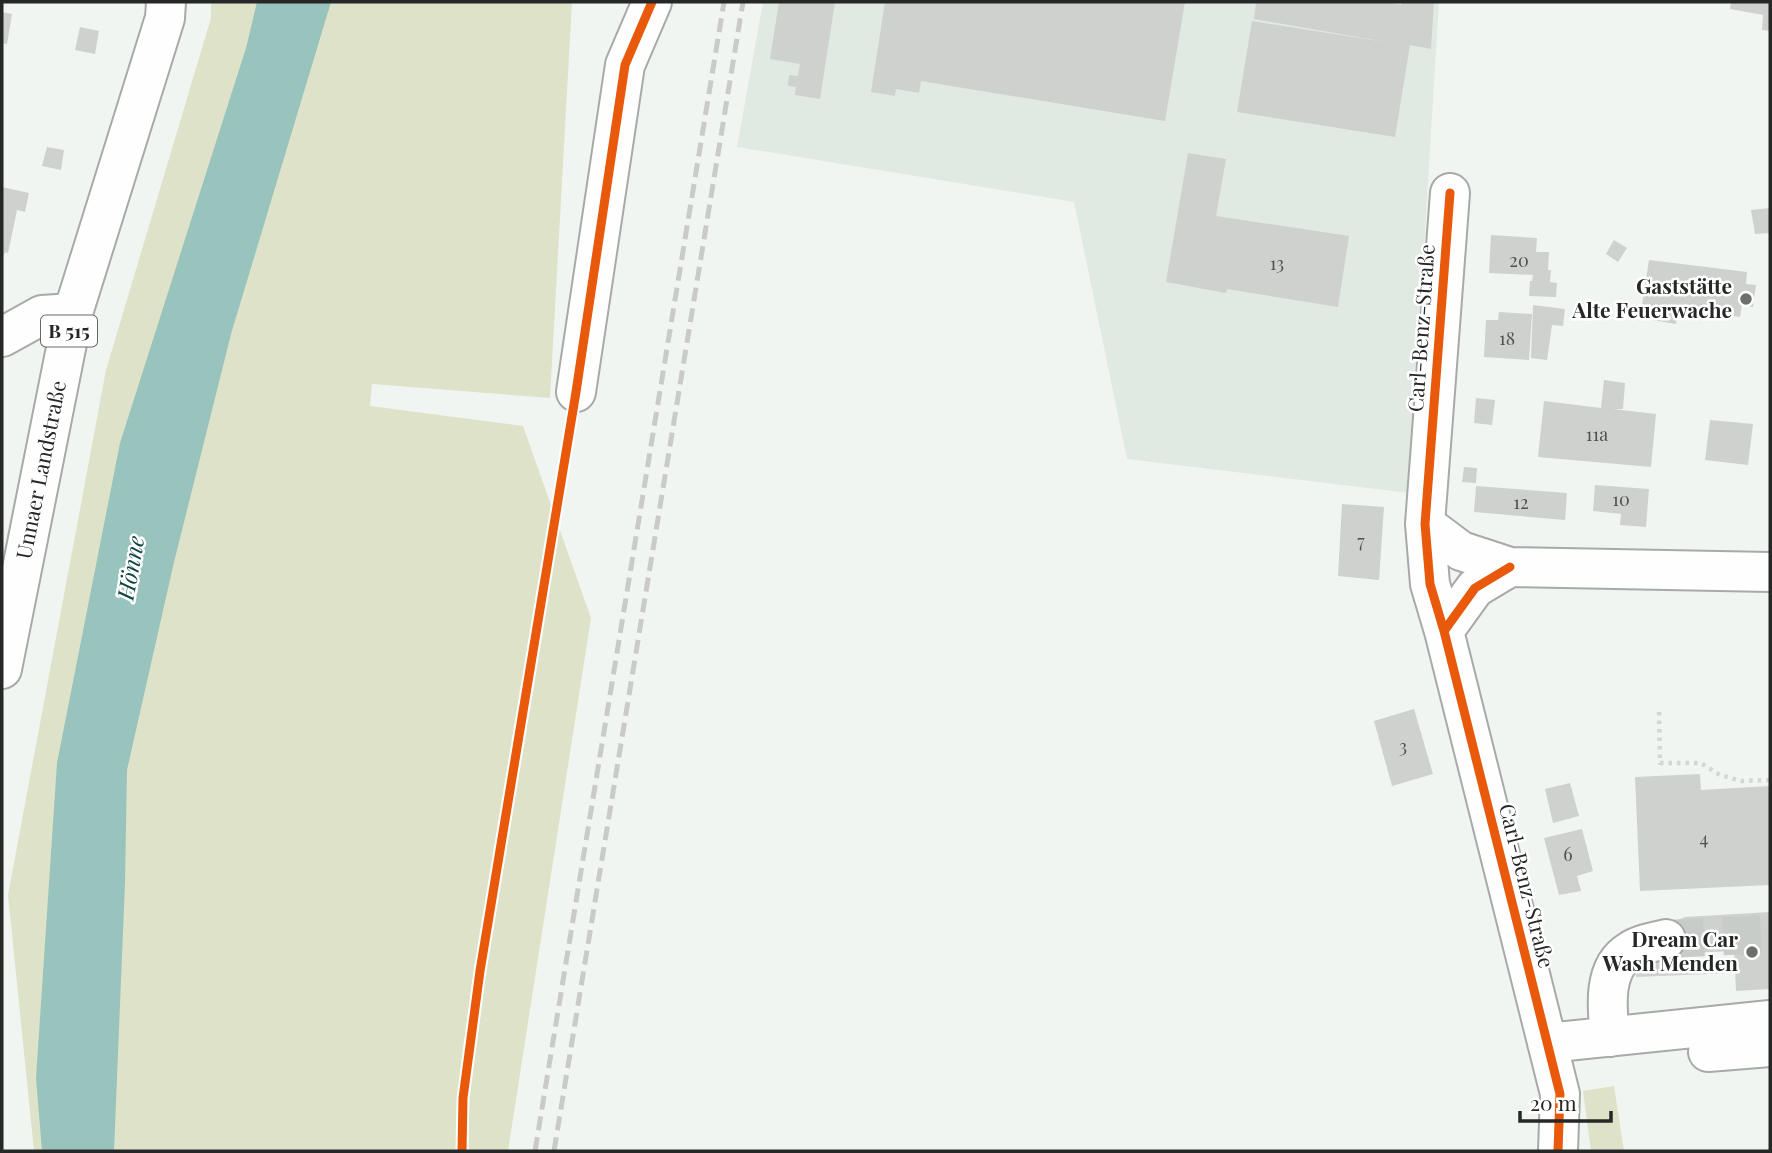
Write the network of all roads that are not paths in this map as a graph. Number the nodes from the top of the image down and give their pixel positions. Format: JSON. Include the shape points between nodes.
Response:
{"nodes":[{"id":1,"x":166,"y":2,"type":"edge"},
{"id":2,"x":652,"y":2,"type":"edge"},
{"id":3,"x":1450,"y":193,"type":"dead end"},
{"id":4,"x":73,"y":313,"type":"junction"},
{"id":5,"x":2,"y":337,"type":"edge"},
{"id":6,"x":576,"y":392,"type":"dead end"},
{"id":7,"x":1425,"y":524,"type":"junction"},
{"id":8,"x":1510,"y":567,"type":"junction"},
{"id":9,"x":1770,"y":572,"type":"edge"},
{"id":10,"x":1444,"y":631,"type":"junction"},
{"id":11,"x":2,"y":669,"type":"edge"},
{"id":12,"x":1666,"y":939,"type":"tunnel mouth"},
{"id":13,"x":1770,"y":1020,"type":"edge"},
{"id":14,"x":1610,"y":1037,"type":"junction"},
{"id":15,"x":1770,"y":1047,"type":"edge"},
{"id":16,"x":1550,"y":1055,"type":"junction"},
{"id":17,"x":1558,"y":1151,"type":"edge"}],
"edges":[{"from":1,"to":4,"type":"street","name":"Unnaer Landstraße","number":"B 515","via":[[161,31]]},
{"from":2,"to":6,"type":"street","via":[[625,65]]},
{"from":3,"to":7,"type":"street","name":"Carl-Benz-Straße"},
{"from":4,"to":5,"type":"street","via":[[42,315]]},
{"from":4,"to":11,"type":"street","name":"Unnaer Landstraße","number":"B 515"},
{"from":7,"to":8,"type":"street","via":[[1461,551]]},
{"from":7,"to":10,"type":"street","name":"Carl-Benz-Straße","via":[[1430,584]]},
{"from":8,"to":9,"type":"street"},
{"from":8,"to":10,"type":"street","via":[[1475,588]]},
{"from":10,"to":16,"type":"street","name":"Carl-Benz-Straße"},
{"from":12,"to":14,"type":"street","via":[[1630,951],[1615,965],[1607,1007]]},
{"from":13,"to":14,"type":"street"},
{"from":14,"to":16,"type":"street"},
{"from":15,"to":16,"type":"street"},
{"from":16,"to":17,"type":"street","name":"Carl-Benz-Straße","via":[[1560,1094]]}]}
